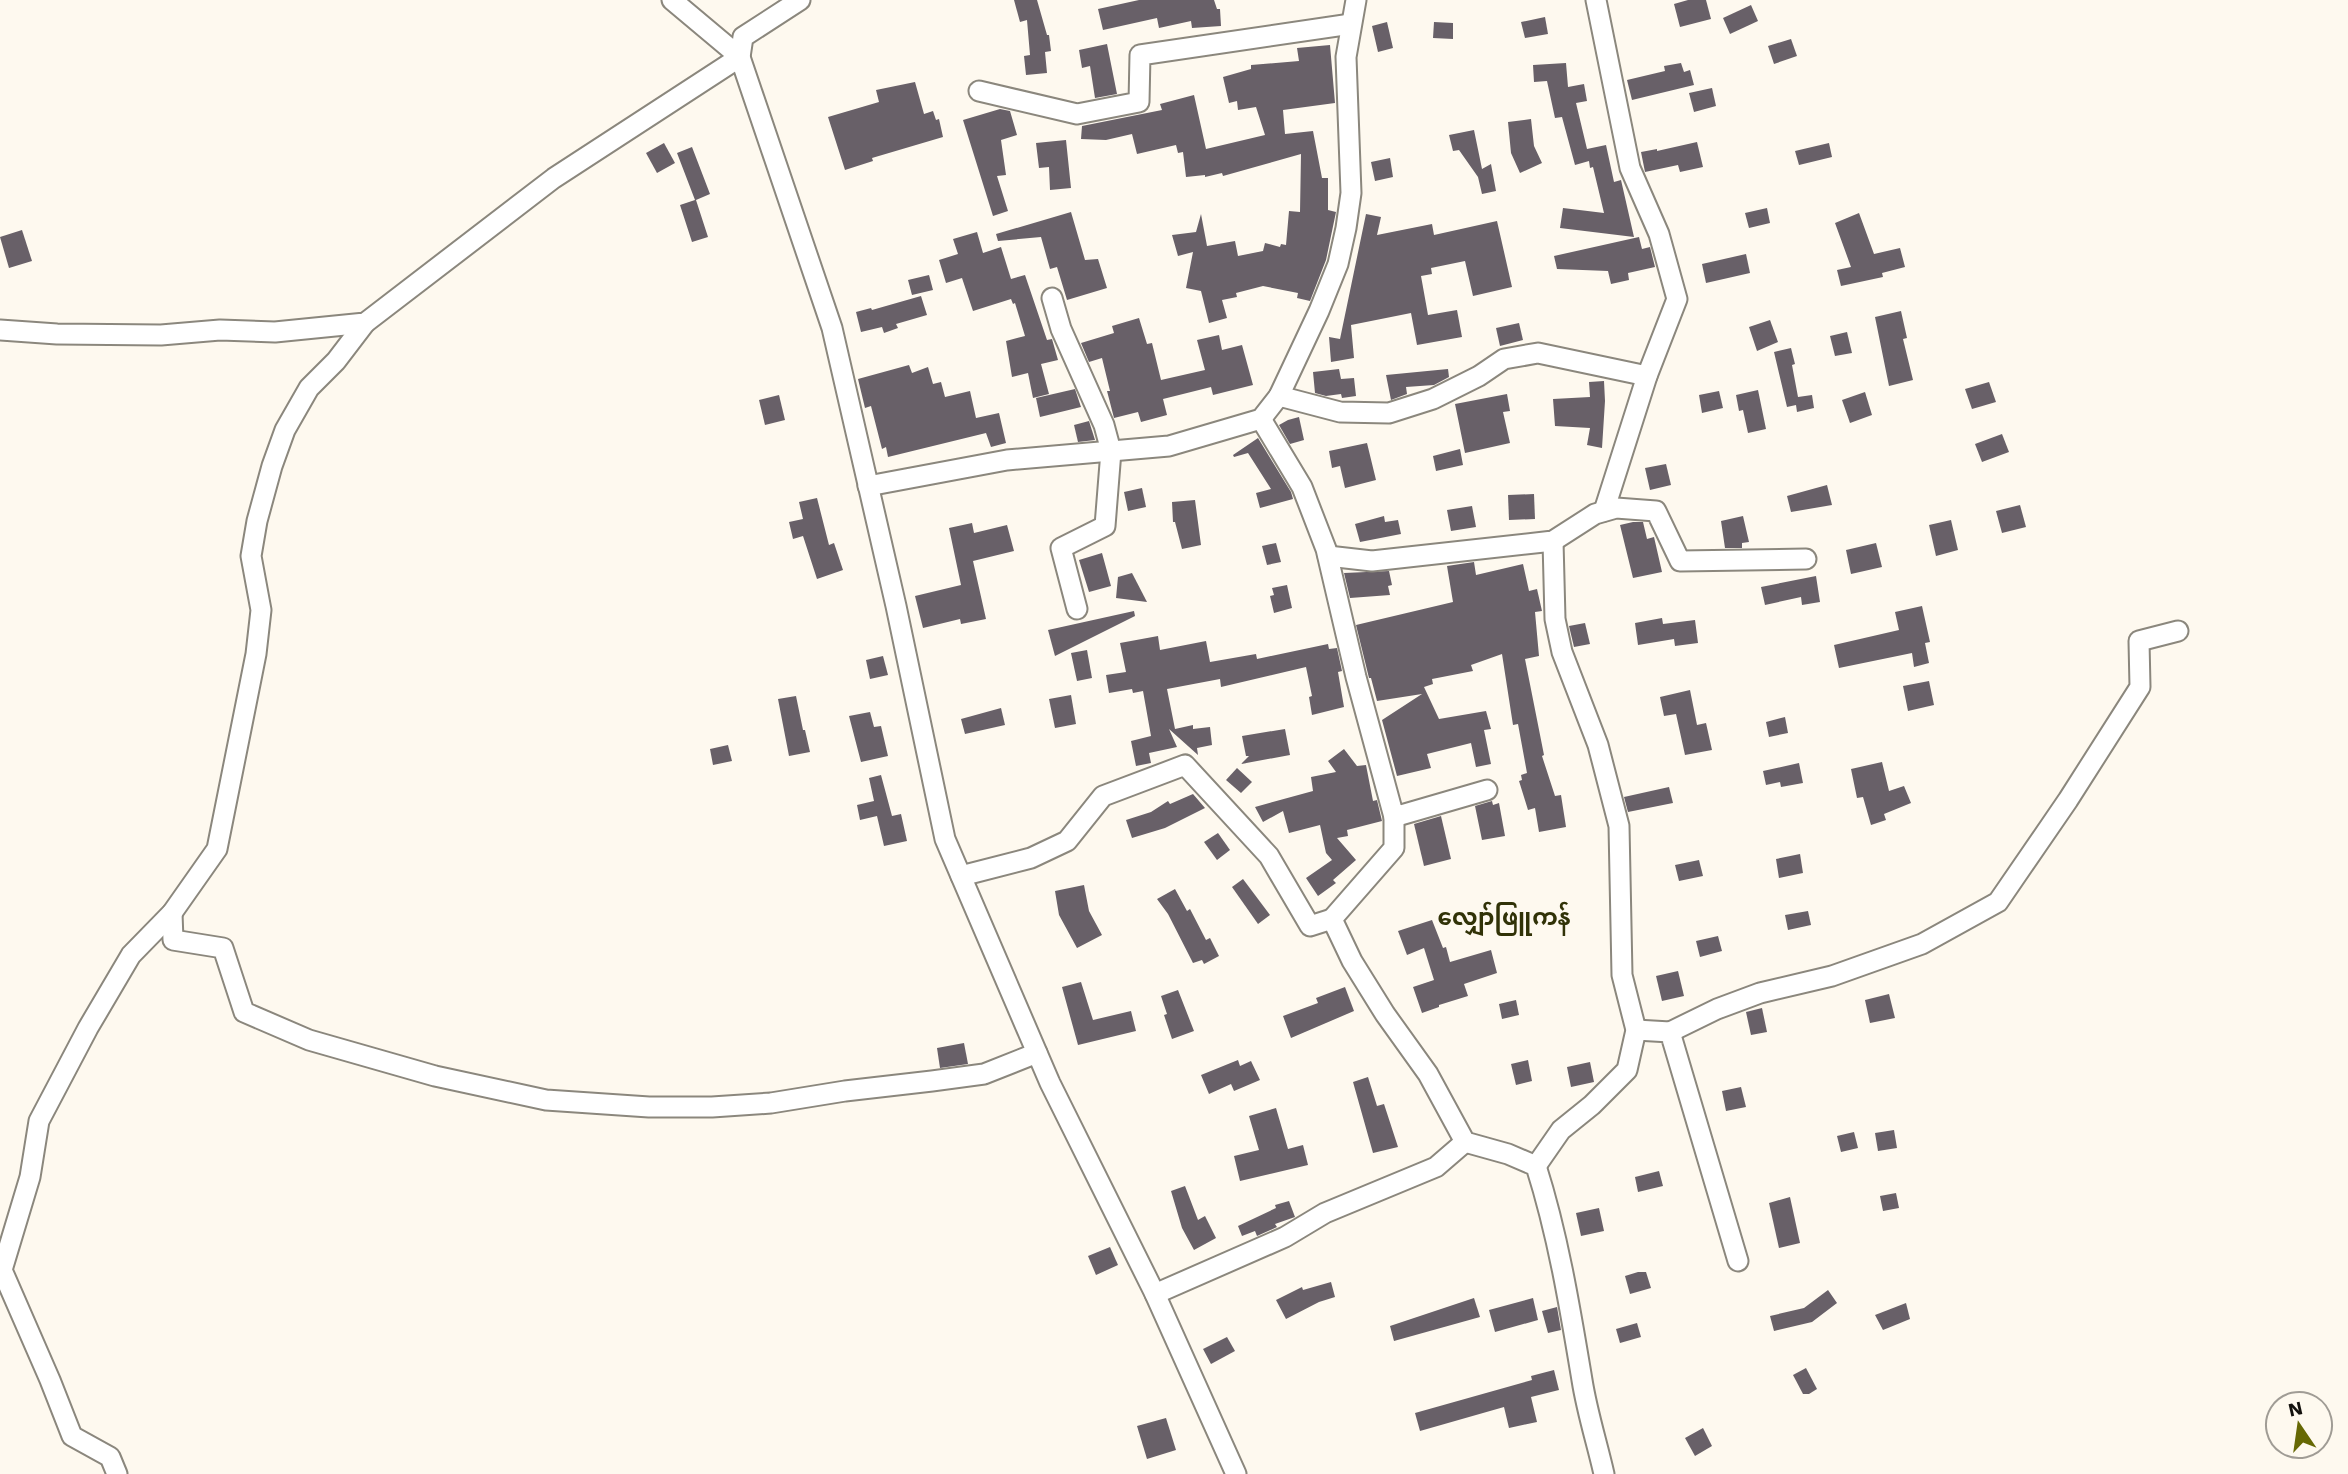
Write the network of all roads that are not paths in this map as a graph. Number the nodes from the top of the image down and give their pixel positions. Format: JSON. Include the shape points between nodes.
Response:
{"nodes":[{"id":1,"x":672,"y":0,"type":"edge"},
{"id":2,"x":800,"y":0,"type":"edge"},
{"id":3,"x":1356,"y":0,"type":"edge"},
{"id":4,"x":1597,"y":0,"type":"edge"},
{"id":5,"x":1351,"y":24,"type":"junction"},
{"id":6,"x":740,"y":57,"type":"junction"},
{"id":7,"x":979,"y":91,"type":"dead end"},
{"id":8,"x":1052,"y":298,"type":"dead end"},
{"id":9,"x":365,"y":323,"type":"junction"},
{"id":10,"x":0,"y":330,"type":"edge"},
{"id":11,"x":1647,"y":376,"type":"junction"},
{"id":12,"x":1279,"y":396,"type":"junction"},
{"id":13,"x":1261,"y":419,"type":"junction"},
{"id":14,"x":1111,"y":451,"type":"junction"},
{"id":15,"x":868,"y":486,"type":"junction"},
{"id":16,"x":1604,"y":511,"type":"junction"},
{"id":17,"x":1553,"y":541,"type":"junction"},
{"id":18,"x":1328,"y":556,"type":"junction"},
{"id":19,"x":1806,"y":559,"type":"dead end"},
{"id":20,"x":1077,"y":609,"type":"dead end"},
{"id":21,"x":2178,"y":631,"type":"dead end"},
{"id":22,"x":1487,"y":790,"type":"dead end"},
{"id":23,"x":1394,"y":817,"type":"junction"},
{"id":24,"x":961,"y":877,"type":"junction"},
{"id":25,"x":172,"y":913,"type":"junction"},
{"id":26,"x":1332,"y":919,"type":"junction"},
{"id":27,"x":1636,"y":1030,"type":"junction"},
{"id":28,"x":1670,"y":1032,"type":"junction"},
{"id":29,"x":1037,"y":1053,"type":"junction"},
{"id":30,"x":1465,"y":1142,"type":"junction"},
{"id":31,"x":1536,"y":1166,"type":"junction"},
{"id":32,"x":1738,"y":1261,"type":"dead end"},
{"id":33,"x":1155,"y":1294,"type":"junction"},
{"id":34,"x":117,"y":1474,"type":"edge"},
{"id":35,"x":1236,"y":1474,"type":"edge"},
{"id":36,"x":1604,"y":1474,"type":"edge"}],
"edges":[{"from":1,"to":6,"type":"street"},
{"from":2,"to":6,"type":"street","via":[[743,37]]},
{"from":3,"to":5,"type":"street"},
{"from":4,"to":11,"type":"street","via":[[1630,168],[1659,234],[1677,299]]},
{"from":5,"to":7,"type":"street","via":[[1140,55],[1139,102],[1077,114]]},
{"from":5,"to":12,"type":"street","via":[[1346,57],[1351,193],[1346,228],[1338,264]]},
{"from":6,"to":9,"type":"street","via":[[554,178]]},
{"from":6,"to":15,"type":"street","via":[[832,328]]},
{"from":8,"to":14,"type":"street"},
{"from":9,"to":10,"type":"street","via":[[275,332],[161,335]]},
{"from":9,"to":25,"type":"street","via":[[309,387],[272,466],[251,556],[261,610],[256,654],[217,849]]},
{"from":11,"to":12,"type":"street","via":[[1538,353],[1504,359],[1433,399],[1389,413],[1340,412]]},
{"from":11,"to":16,"type":"street"},
{"from":12,"to":13,"type":"street"},
{"from":13,"to":14,"type":"street","via":[[1169,446]]},
{"from":13,"to":18,"type":"street","via":[[1302,488]]},
{"from":14,"to":15,"type":"street","via":[[1007,460]]},
{"from":14,"to":20,"type":"street","via":[[1105,526],[1061,548]]},
{"from":15,"to":24,"type":"street","via":[[945,839]]},
{"from":16,"to":17,"type":"street"},
{"from":16,"to":19,"type":"street","via":[[1656,511],[1680,561]]},
{"from":17,"to":18,"type":"street","via":[[1372,561]]},
{"from":17,"to":27,"type":"street","via":[[1555,619],[1562,652],[1598,745],[1619,826],[1622,975]]},
{"from":18,"to":23,"type":"street"},
{"from":21,"to":28,"type":"street","via":[[2139,641],[2140,687],[1998,902],[1922,944],[1832,976],[1760,993]]},
{"from":22,"to":23,"type":"street"},
{"from":23,"to":26,"type":"street","via":[[1394,848]]},
{"from":24,"to":26,"type":"street","via":[[1031,858],[1067,841],[1103,796],[1185,765],[1269,856],[1310,926]]},
{"from":24,"to":29,"type":"street"},
{"from":25,"to":29,"type":"street","via":[[173,940],[223,948],[244,1012],[309,1040],[435,1076],[546,1100],[649,1107],[771,1103],[984,1074]]},
{"from":25,"to":34,"type":"street","via":[[131,955],[39,1121],[30,1177],[2,1270],[72,1436],[110,1457]]},
{"from":26,"to":30,"type":"street","via":[[1352,961],[1428,1074]]},
{"from":27,"to":28,"type":"street"},
{"from":27,"to":31,"type":"street","via":[[1627,1070],[1561,1130]]},
{"from":28,"to":32,"type":"street"},
{"from":29,"to":33,"type":"street"},
{"from":30,"to":31,"type":"street"},
{"from":30,"to":33,"type":"street","via":[[1436,1167],[1325,1213],[1285,1237]]},
{"from":31,"to":36,"type":"street","via":[[1549,1208]]},
{"from":33,"to":35,"type":"street"}]}
